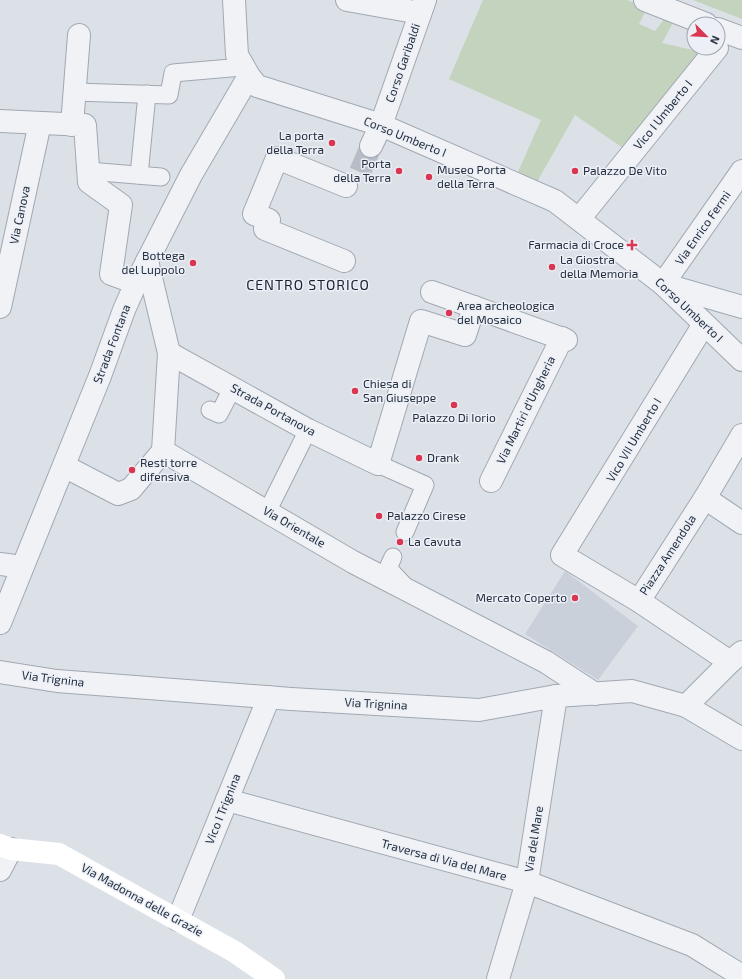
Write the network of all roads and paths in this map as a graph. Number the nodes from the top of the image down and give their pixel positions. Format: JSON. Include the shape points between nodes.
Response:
{"nodes":[{"id":1,"x":234,"y":0,"type":"edge"},
{"id":2,"x":347,"y":0,"type":"edge"},
{"id":3,"x":650,"y":1,"type":"edge"},
{"id":4,"x":422,"y":7,"type":"edge"},
{"id":5,"x":687,"y":16,"type":"edge"},
{"id":6,"x":79,"y":35,"type":"dead end"},
{"id":7,"x":711,"y":56,"type":"edge"},
{"id":8,"x":246,"y":71,"type":"junction"},
{"id":9,"x":74,"y":92,"type":"junction"},
{"id":10,"x":147,"y":94,"type":"junction"},
{"id":11,"x":0,"y":121,"type":"edge"},
{"id":12,"x":40,"y":123,"type":"junction"},
{"id":13,"x":72,"y":124,"type":"junction"},
{"id":14,"x":381,"y":125,"type":"junction"},
{"id":15,"x":371,"y":146,"type":"tunnel mouth"},
{"id":16,"x":88,"y":171,"type":"junction"},
{"id":17,"x":742,"y":171,"type":"edge"},
{"id":18,"x":139,"y":175,"type":"junction"},
{"id":19,"x":161,"y":177,"type":"dead end"},
{"id":20,"x":346,"y":186,"type":"dead end"},
{"id":21,"x":579,"y":219,"type":"junction"},
{"id":22,"x":147,"y":261,"type":"junction"},
{"id":23,"x":344,"y":261,"type":"dead end"},
{"id":24,"x":136,"y":283,"type":"junction"},
{"id":25,"x":663,"y":284,"type":"junction"},
{"id":26,"x":432,"y":292,"type":"dead end"},
{"id":27,"x":0,"y":307,"type":"edge"},
{"id":28,"x":474,"y":307,"type":"junction"},
{"id":29,"x":742,"y":307,"type":"edge"},
{"id":30,"x":704,"y":324,"type":"junction"},
{"id":31,"x":169,"y":354,"type":"junction"},
{"id":32,"x":742,"y":360,"type":"edge"},
{"id":33,"x":232,"y":389,"type":"junction"},
{"id":34,"x":210,"y":410,"type":"dead end"},
{"id":35,"x":308,"y":430,"type":"junction"},
{"id":36,"x":742,"y":435,"type":"edge"},
{"id":37,"x":163,"y":452,"type":"junction"},
{"id":38,"x":378,"y":464,"type":"junction"},
{"id":39,"x":64,"y":466,"type":"junction"},
{"id":40,"x":491,"y":481,"type":"dead end"},
{"id":41,"x":705,"y":498,"type":"junction"},
{"id":42,"x":267,"y":512,"type":"junction"},
{"id":43,"x":742,"y":523,"type":"edge"},
{"id":44,"x":405,"y":532,"type":"dead end"},
{"id":45,"x":393,"y":557,"type":"dead end"},
{"id":46,"x":0,"y":564,"type":"edge"},
{"id":47,"x":22,"y":567,"type":"junction"},
{"id":48,"x":408,"y":590,"type":"junction"},
{"id":49,"x":639,"y":601,"type":"junction"},
{"id":50,"x":0,"y":623,"type":"edge"},
{"id":51,"x":736,"y":657,"type":"edge"},
{"id":52,"x":0,"y":672,"type":"edge"},
{"id":53,"x":595,"y":694,"type":"junction"},
{"id":54,"x":556,"y":696,"type":"junction"},
{"id":55,"x":269,"y":697,"type":"junction"},
{"id":56,"x":686,"y":706,"type":"junction"},
{"id":57,"x":742,"y":739,"type":"edge"},
{"id":58,"x":227,"y":800,"type":"junction"},
{"id":59,"x":5,"y":847,"type":"edge"},
{"id":60,"x":0,"y":870,"type":"edge"},
{"id":61,"x":527,"y":882,"type":"junction"},
{"id":62,"x":178,"y":920,"type":"junction"},
{"id":63,"x":742,"y":976,"type":"edge"},
{"id":64,"x":274,"y":979,"type":"edge"},
{"id":65,"x":498,"y":979,"type":"edge"}],
"edges":[{"from":1,"to":8,"type":"street","via":[[237,56]]},
{"from":2,"to":4,"type":"street"},
{"from":3,"to":5,"type":"street"},
{"from":4,"to":14,"type":"street","name":"Corso Garibaldi"},
{"from":6,"to":9,"type":"street"},
{"from":7,"to":21,"type":"street","name":"Vico I Umberto I"},
{"from":8,"to":10,"type":"street","via":[[172,74],[169,95]]},
{"from":8,"to":14,"type":"street","name":"Corso Umberto I","via":[[258,86]]},
{"from":8,"to":22,"type":"street","name":"Strada Fontana"},
{"from":9,"to":10,"type":"street"},
{"from":9,"to":13,"type":"street"},
{"from":10,"to":18,"type":"street"},
{"from":11,"to":12,"type":"street"},
{"from":12,"to":13,"type":"street"},
{"from":12,"to":27,"type":"street","name":"Via Canova"},
{"from":13,"to":16,"type":"street","via":[[85,125]]},
{"from":14,"to":15,"type":"street","name":"Corso Garibaldi"},
{"from":14,"to":21,"type":"street","name":"Corso Umberto I","via":[[555,201]]},
{"from":16,"to":18,"type":"street"},
{"from":16,"to":24,"type":"street","via":[[89,182],[121,205],[111,274]]},
{"from":17,"to":25,"type":"street","name":"Via Enrico Fermi"},
{"from":18,"to":19,"type":"street"},
{"from":20,"to":23,"type":"street","via":[[277,158],[254,214],[269,220],[266,229]]},
{"from":21,"to":25,"type":"street","name":"Corso Umberto I"},
{"from":22,"to":24,"type":"street","name":"Strada Fontana"},
{"from":22,"to":31,"type":"street"},
{"from":24,"to":39,"type":"street","name":"Strada Fontana"},
{"from":25,"to":29,"type":"street"},
{"from":25,"to":30,"type":"street","name":"Corso Umberto I"},
{"from":26,"to":28,"type":"street"},
{"from":28,"to":38,"type":"street","via":[[465,335],[421,321]]},
{"from":28,"to":40,"type":"street","name":"Via Martiri d'Ungheria","via":[[564,339]]},
{"from":30,"to":32,"type":"street","name":"Corso Umberto I"},
{"from":30,"to":49,"type":"street","name":"Vico VII Umberto I","via":[[562,555]]},
{"from":31,"to":33,"type":"street","name":"Strada Portanova"},
{"from":31,"to":37,"type":"street"},
{"from":33,"to":34,"type":"street","via":[[219,414]]},
{"from":33,"to":35,"type":"street","name":"Strada Portanova"},
{"from":35,"to":38,"type":"street","name":"Strada Portanova"},
{"from":35,"to":42,"type":"street"},
{"from":36,"to":41,"type":"street","name":"Piazza Amendola"},
{"from":37,"to":39,"type":"street","via":[[131,489],[118,494]]},
{"from":37,"to":42,"type":"street","name":"Via Orientale"},
{"from":38,"to":44,"type":"street","via":[[425,485]]},
{"from":39,"to":47,"type":"street","name":"Strada Fontana"},
{"from":41,"to":43,"type":"street"},
{"from":41,"to":49,"type":"street","name":"Piazza Amendola"},
{"from":42,"to":48,"type":"street","name":"Via Orientale","via":[[353,562]]},
{"from":45,"to":48,"type":"street","via":[[388,568]]},
{"from":46,"to":47,"type":"street"},
{"from":47,"to":50,"type":"street","name":"Strada Fontana"},
{"from":48,"to":53,"type":"street","name":"Via Orientale","via":[[546,662]]},
{"from":49,"to":51,"type":"street","name":"Piazza Amendola"},
{"from":51,"to":56,"type":"street","name":"Piazza Amendola"},
{"from":52,"to":55,"type":"street","name":"Via Trignina","via":[[57,681]]},
{"from":53,"to":54,"type":"street","name":"Via Trignina"},
{"from":53,"to":56,"type":"street","name":"Via Trignina","via":[[632,691]]},
{"from":54,"to":55,"type":"street","name":"Via Trignina","via":[[479,710]]},
{"from":54,"to":61,"type":"street","name":"Via del Mare"},
{"from":55,"to":58,"type":"street","name":"Vico I Trignina"},
{"from":56,"to":57,"type":"street","name":"Via Trignina"},
{"from":58,"to":61,"type":"street","name":"Traversa di Via del Mare"},
{"from":58,"to":62,"type":"street","name":"Vico I Trignina"},
{"from":59,"to":60,"type":"street"},
{"from":59,"to":62,"type":"main road","name":"Via Madonna delle Grazie","via":[[59,854]]},
{"from":61,"to":63,"type":"street","name":"Traversa di Via del Mare","via":[[692,944]]},
{"from":61,"to":65,"type":"street","name":"Via del Mare"},
{"from":62,"to":64,"type":"main road","name":"Via Madonna delle Grazie","via":[[235,952]]}]}
